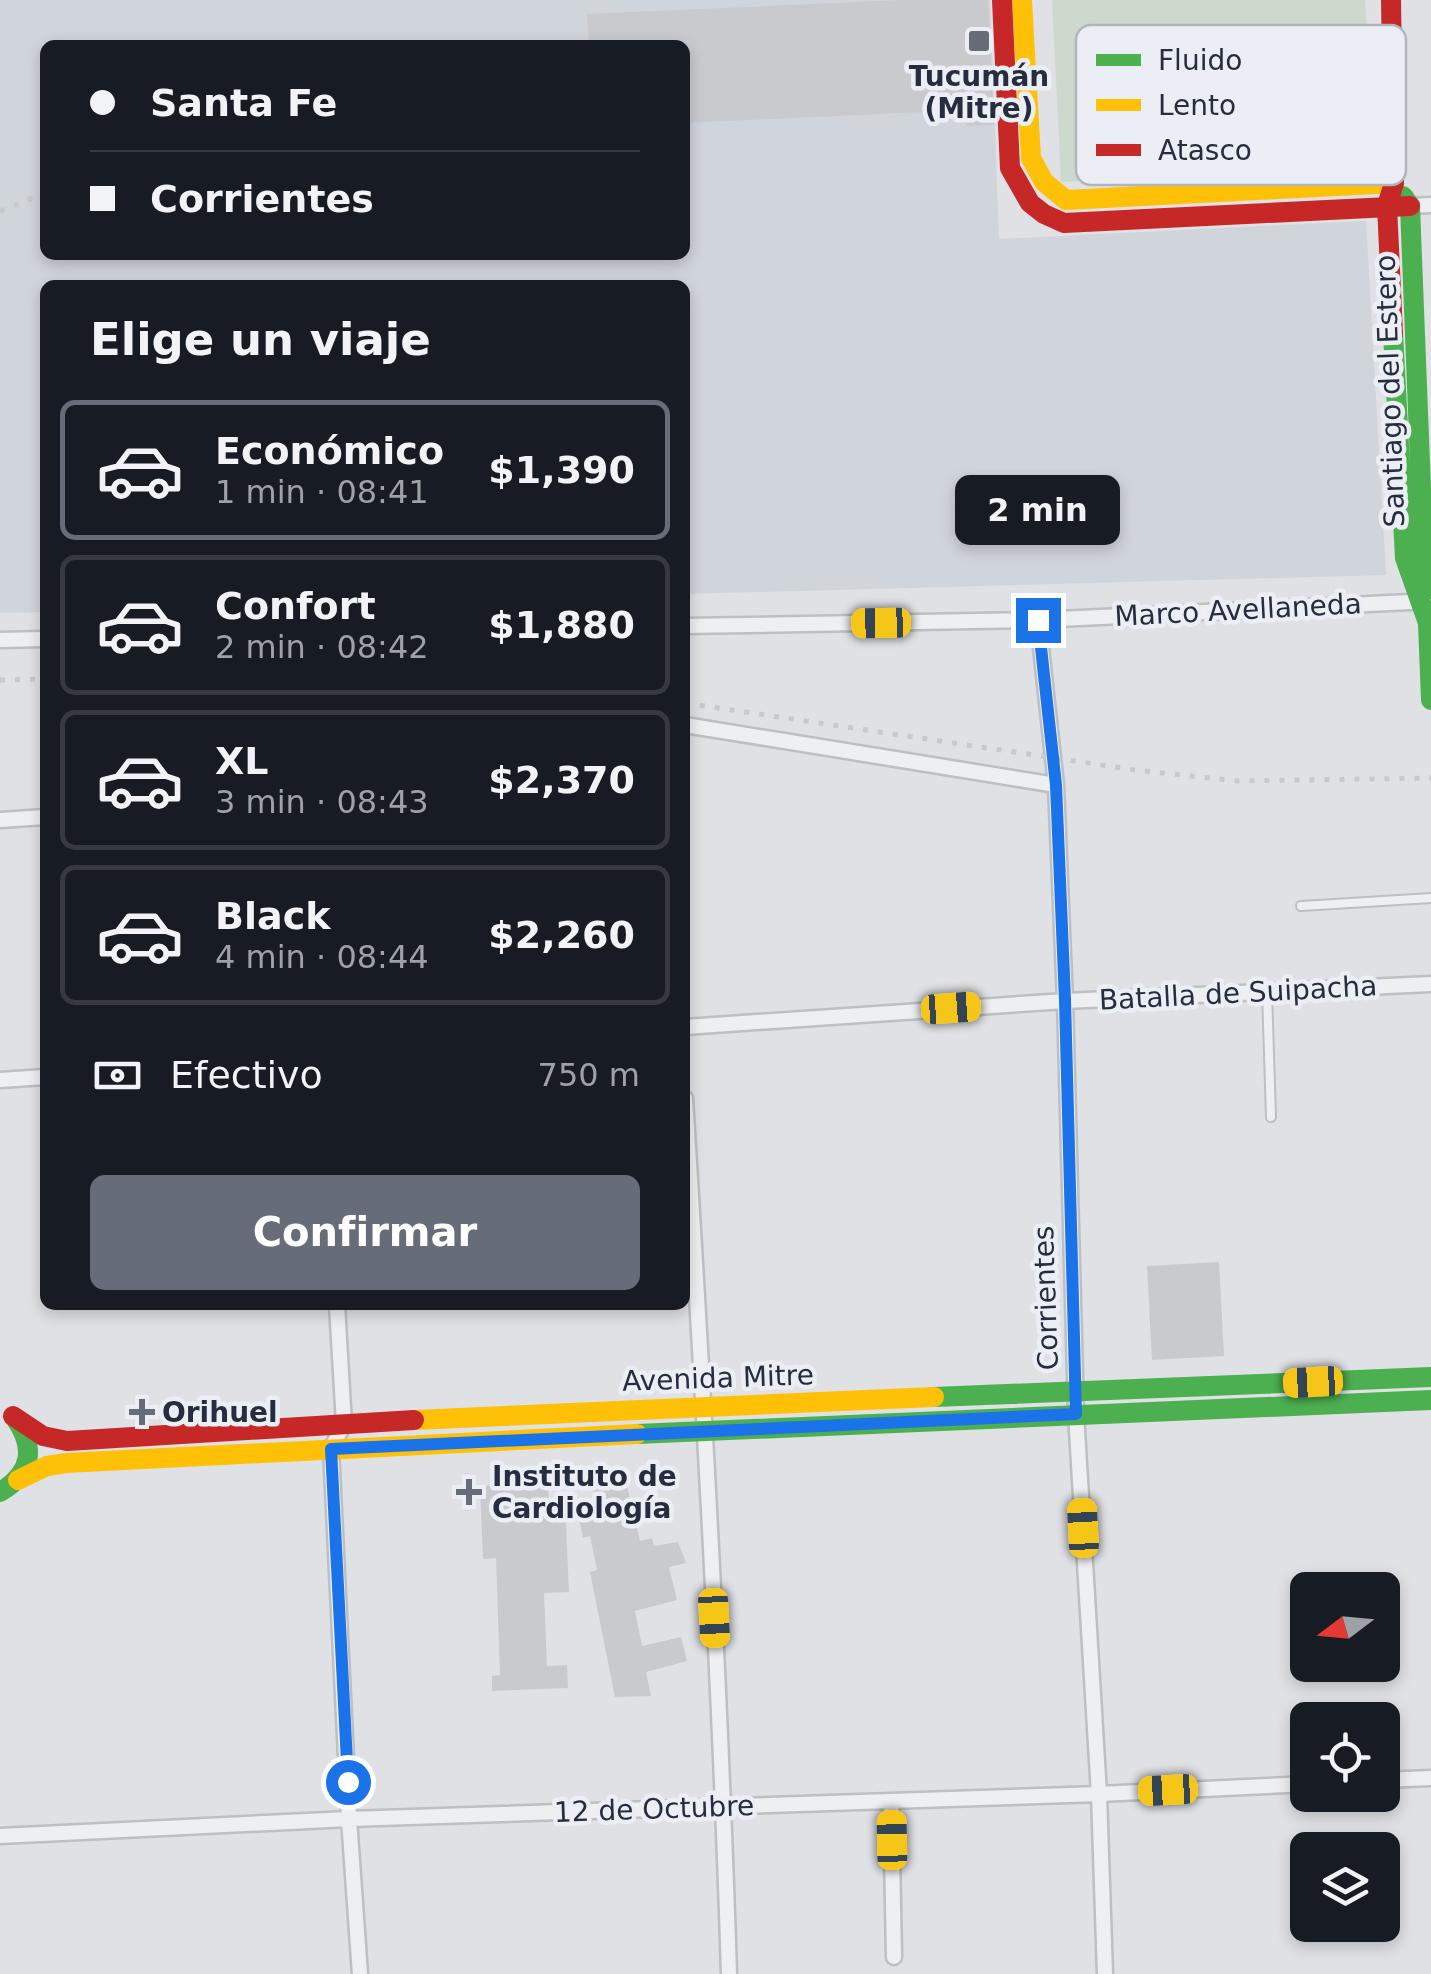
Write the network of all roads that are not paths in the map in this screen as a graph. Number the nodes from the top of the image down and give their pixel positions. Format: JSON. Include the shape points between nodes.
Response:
{"nodes":[{"id":1,"x":1002,"y":0,"type":"edge"},
{"id":2,"x":1022,"y":0,"type":"edge"},
{"id":3,"x":1391,"y":0,"type":"edge"},
{"id":4,"x":1391,"y":25,"type":"edge"},
{"id":5,"x":1355,"y":185,"type":"edge"},
{"id":6,"x":1393,"y":185,"type":"edge"},
{"id":7,"x":1396,"y":185,"type":"edge"},
{"id":8,"x":1420,"y":205,"type":"edge"},
{"id":9,"x":1387,"y":206,"type":"junction"},
{"id":10,"x":1426,"y":601,"type":"edge"},
{"id":11,"x":1038,"y":620,"type":"junction"},
{"id":12,"x":690,"y":626,"type":"edge"},
{"id":13,"x":40,"y":639,"type":"edge"},
{"id":14,"x":0,"y":640,"type":"edge"},
{"id":15,"x":1431,"y":700,"type":"edge"},
{"id":16,"x":690,"y":726,"type":"edge"},
{"id":17,"x":1056,"y":785,"type":"junction"},
{"id":18,"x":40,"y":816,"type":"edge"},
{"id":19,"x":0,"y":820,"type":"edge"},
{"id":20,"x":1431,"y":898,"type":"edge"},
{"id":21,"x":1302,"y":906,"type":"dead end"},
{"id":22,"x":1431,"y":984,"type":"edge"},
{"id":23,"x":1267,"y":991,"type":"junction"},
{"id":24,"x":1065,"y":1000,"type":"junction"},
{"id":25,"x":690,"y":1027,"type":"edge"},
{"id":26,"x":40,"y":1077,"type":"edge"},
{"id":27,"x":0,"y":1080,"type":"edge"},
{"id":28,"x":1271,"y":1117,"type":"dead end"},
{"id":29,"x":690,"y":1179,"type":"edge"},
{"id":30,"x":338,"y":1310,"type":"edge"},
{"id":31,"x":1431,"y":1377,"type":"edge"},
{"id":32,"x":1076,"y":1392,"type":"junction"},
{"id":33,"x":1431,"y":1400,"type":"edge"},
{"id":34,"x":704,"y":1406,"type":"junction"},
{"id":35,"x":4,"y":1410,"type":"edge"},
{"id":36,"x":1076,"y":1414,"type":"junction"},
{"id":37,"x":344,"y":1424,"type":"junction"},
{"id":38,"x":705,"y":1430,"type":"junction"},
{"id":39,"x":331,"y":1449,"type":"junction"},
{"id":40,"x":5,"y":1489,"type":"edge"},
{"id":41,"x":1431,"y":1778,"type":"edge"},
{"id":42,"x":1400,"y":1779,"type":"edge"},
{"id":43,"x":1290,"y":1785,"type":"edge"},
{"id":44,"x":1099,"y":1794,"type":"junction"},
{"id":45,"x":891,"y":1801,"type":"junction"},
{"id":46,"x":724,"y":1806,"type":"junction"},
{"id":47,"x":350,"y":1819,"type":"junction"},
{"id":48,"x":0,"y":1836,"type":"edge"},
{"id":49,"x":894,"y":1957,"type":"dead end"},
{"id":50,"x":360,"y":1974,"type":"edge"},
{"id":51,"x":729,"y":1974,"type":"edge"},
{"id":52,"x":1105,"y":1974,"type":"edge"}],
"edges":[{"from":1,"to":9,"type":"main road","via":[[1010,168],[1019,190],[1044,216],[1064,224]]},
{"from":2,"to":5,"type":"main road","via":[[1031,158],[1050,192],[1066,200]]},
{"from":3,"to":4,"type":"main road","name":"Santiago del Estero"},
{"from":6,"to":9,"type":"main road","name":"Santiago del Estero"},
{"from":7,"to":8,"type":"main road"},
{"from":8,"to":9,"type":"main road"},
{"from":8,"to":10,"type":"main road","name":"Santiago del Estero"},
{"from":9,"to":10,"type":"main road","name":"Santiago del Estero","via":[[1404,558]]},
{"from":10,"to":11,"type":"street","name":"Marco Avellaneda"},
{"from":10,"to":15,"type":"main road","name":"Santiago del Estero"},
{"from":11,"to":12,"type":"street","name":"Marco Avellaneda"},
{"from":11,"to":17,"type":"street","name":"Corrientes"},
{"from":13,"to":14,"type":"street"},
{"from":16,"to":17,"type":"street"},
{"from":17,"to":24,"type":"street","name":"Corrientes"},
{"from":18,"to":19,"type":"street"},
{"from":20,"to":21,"type":"lane"},
{"from":22,"to":23,"type":"street","name":"Batalla de Suipacha"},
{"from":23,"to":24,"type":"street","name":"Batalla de Suipacha"},
{"from":23,"to":28,"type":"lane"},
{"from":24,"to":25,"type":"street","name":"Batalla de Suipacha"},
{"from":24,"to":32,"type":"street","name":"Corrientes"},
{"from":26,"to":27,"type":"street"},
{"from":29,"to":34,"type":"street"},
{"from":30,"to":37,"type":"street"},
{"from":31,"to":32,"type":"main road","name":"Avenida Mitre"},
{"from":32,"to":34,"type":"main road","name":"Avenida Mitre"},
{"from":32,"to":36,"type":"street","name":"Corrientes"},
{"from":33,"to":36,"type":"main road","name":"Avenida Mitre"},
{"from":34,"to":37,"type":"main road","name":"Avenida Mitre"},
{"from":34,"to":38,"type":"street"},
{"from":35,"to":37,"type":"main road","name":"Avenida Mitre","via":[[43,1436],[67,1440]]},
{"from":35,"to":40,"type":"main road","via":[[23,1427],[30,1454]]},
{"from":36,"to":38,"type":"main road","name":"Avenida Mitre"},
{"from":36,"to":44,"type":"street","name":"Corrientes"},
{"from":37,"to":39,"type":"street"},
{"from":38,"to":39,"type":"main road","name":"Avenida Mitre"},
{"from":38,"to":46,"type":"street"},
{"from":39,"to":40,"type":"main road","name":"Avenida Mitre","via":[[66,1463]]},
{"from":39,"to":47,"type":"street"},
{"from":41,"to":42,"type":"street"},
{"from":43,"to":44,"type":"street","name":"12 de Octubre"},
{"from":44,"to":45,"type":"street","name":"12 de Octubre"},
{"from":44,"to":52,"type":"street","name":"Corrientes"},
{"from":45,"to":46,"type":"street","name":"12 de Octubre"},
{"from":45,"to":49,"type":"street"},
{"from":46,"to":47,"type":"street","name":"12 de Octubre"},
{"from":46,"to":51,"type":"street"},
{"from":47,"to":48,"type":"street","name":"12 de Octubre"},
{"from":47,"to":50,"type":"street"}]}
